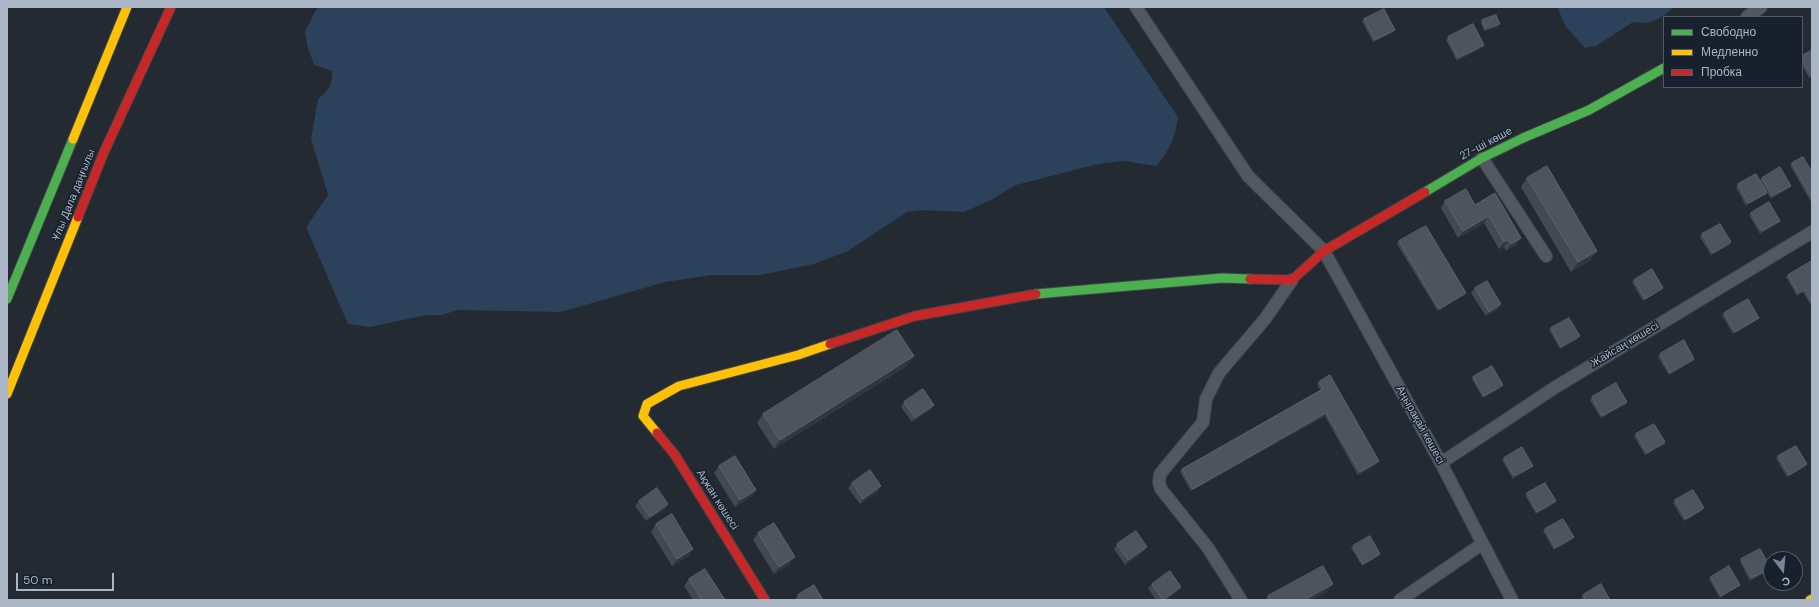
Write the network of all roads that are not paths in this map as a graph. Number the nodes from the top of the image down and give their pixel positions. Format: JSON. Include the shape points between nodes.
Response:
{"nodes":[{"id":1,"x":126,"y":7,"type":"edge"},
{"id":2,"x":171,"y":7,"type":"edge"},
{"id":3,"x":1136,"y":7,"type":"edge"},
{"id":4,"x":1761,"y":7,"type":"edge"},
{"id":5,"x":1748,"y":16,"type":"edge"},
{"id":6,"x":1663,"y":69,"type":"edge"},
{"id":7,"x":1482,"y":158,"type":"junction"},
{"id":8,"x":1812,"y":232,"type":"edge"},
{"id":9,"x":1324,"y":252,"type":"junction"},
{"id":10,"x":1546,"y":256,"type":"dead end"},
{"id":11,"x":1292,"y":280,"type":"junction"},
{"id":12,"x":7,"y":298,"type":"edge"},
{"id":13,"x":7,"y":394,"type":"edge"},
{"id":14,"x":1441,"y":463,"type":"junction"},
{"id":15,"x":1482,"y":544,"type":"junction"},
{"id":16,"x":765,"y":600,"type":"edge"},
{"id":17,"x":1241,"y":600,"type":"edge"},
{"id":18,"x":1400,"y":600,"type":"edge"},
{"id":19,"x":1512,"y":600,"type":"edge"}],
"edges":[{"from":1,"to":12,"type":"street","name":"Ұлы Дала даңғылы"},
{"from":2,"to":13,"type":"street","name":"Ұлы Дала даңғылы","via":[[104,152]]},
{"from":3,"to":9,"type":"street","name":"Аңырақай көшесі","via":[[1248,176]]},
{"from":4,"to":5,"type":"street"},
{"from":6,"to":7,"type":"street","name":"27-ші көше","via":[[1589,110]]},
{"from":7,"to":9,"type":"street","name":"27-ші көше"},
{"from":7,"to":10,"type":"street"},
{"from":8,"to":14,"type":"street","name":"Жайсаң көшесі","via":[[1554,388]]},
{"from":9,"to":11,"type":"street","name":"27-ші көше"},
{"from":9,"to":14,"type":"street","name":"Аңырақай көшесі"},
{"from":11,"to":16,"type":"street","name":"Ақжан көшесі","via":[[1222,278],[1029,295],[915,316],[798,355],[679,386],[647,404],[643,416],[675,455]]},
{"from":11,"to":17,"type":"street","via":[[1265,319],[1219,373],[1206,399],[1203,422],[1160,474],[1161,489],[1208,548]]},
{"from":14,"to":15,"type":"street","name":"Аңырақай көшесі"},
{"from":15,"to":18,"type":"street"},
{"from":15,"to":19,"type":"street","name":"Аңырақай көшесі"}]}
